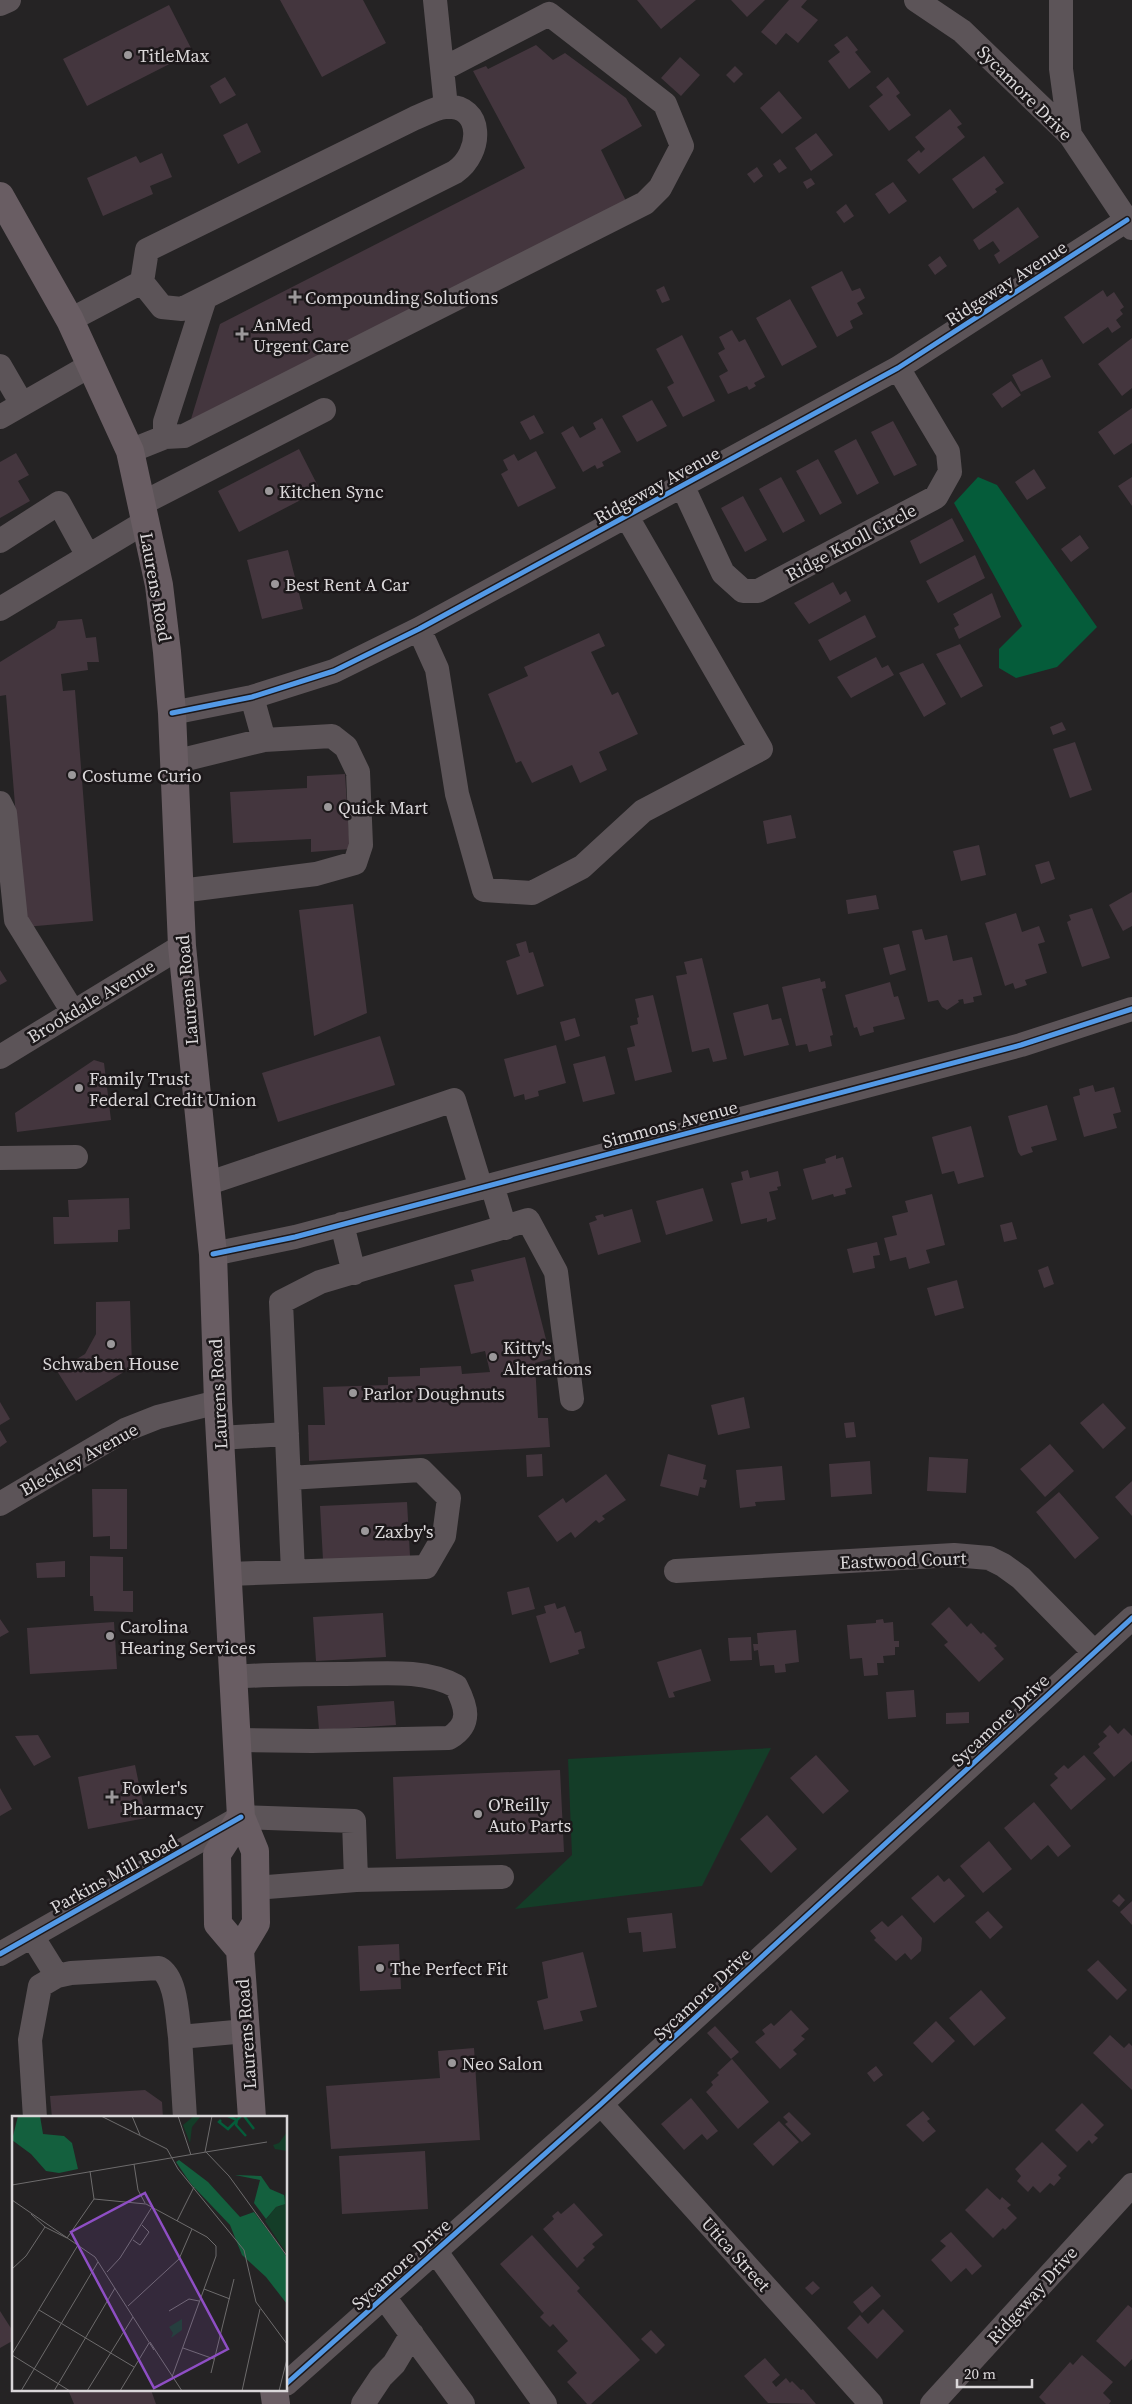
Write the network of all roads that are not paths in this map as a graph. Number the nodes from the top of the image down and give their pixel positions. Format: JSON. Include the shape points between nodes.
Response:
{"nodes":[{"id":1,"x":9,"y":0,"type":"edge"},
{"id":2,"x":435,"y":0,"type":"edge"},
{"id":3,"x":916,"y":0,"type":"edge"},
{"id":4,"x":1061,"y":0,"type":"edge"},
{"id":5,"x":0,"y":4,"type":"edge"},
{"id":6,"x":443,"y":69,"type":"junction"},
{"id":7,"x":446,"y":107,"type":"junction"},
{"id":8,"x":1070,"y":135,"type":"junction"},
{"id":9,"x":1,"y":199,"type":"edge"},
{"id":10,"x":1129,"y":224,"type":"edge"},
{"id":11,"x":142,"y":282,"type":"junction"},
{"id":12,"x":206,"y":298,"type":"junction"},
{"id":13,"x":70,"y":320,"type":"junction"},
{"id":14,"x":91,"y":365,"type":"junction"},
{"id":15,"x":0,"y":366,"type":"edge"},
{"id":16,"x":898,"y":368,"type":"junction"},
{"id":17,"x":22,"y":404,"type":"junction"},
{"id":18,"x":324,"y":410,"type":"dead end"},
{"id":19,"x":0,"y":417,"type":"edge"},
{"id":20,"x":165,"y":436,"type":"junction"},
{"id":21,"x":130,"y":451,"type":"junction"},
{"id":22,"x":683,"y":487,"type":"junction"},
{"id":23,"x":143,"y":513,"type":"junction"},
{"id":24,"x":627,"y":517,"type":"junction"},
{"id":25,"x":0,"y":541,"type":"edge"},
{"id":26,"x":88,"y":556,"type":"junction"},
{"id":27,"x":3,"y":600,"type":"edge"},
{"id":28,"x":419,"y":629,"type":"junction"},
{"id":29,"x":252,"y":697,"type":"junction"},
{"id":30,"x":172,"y":713,"type":"junction"},
{"id":31,"x":264,"y":740,"type":"junction"},
{"id":32,"x":174,"y":762,"type":"junction"},
{"id":33,"x":0,"y":803,"type":"edge"},
{"id":34,"x":180,"y":891,"type":"junction"},
{"id":35,"x":182,"y":946,"type":"junction"},
{"id":36,"x":1132,"y":1009,"type":"edge"},
{"id":37,"x":73,"y":1012,"type":"junction"},
{"id":38,"x":0,"y":1056,"type":"edge"},
{"id":39,"x":0,"y":1158,"type":"edge"},
{"id":40,"x":76,"y":1158,"type":"dead end"},
{"id":41,"x":206,"y":1184,"type":"junction"},
{"id":42,"x":487,"y":1186,"type":"junction"},
{"id":43,"x":342,"y":1224,"type":"junction"},
{"id":44,"x":505,"y":1228,"type":"junction"},
{"id":45,"x":213,"y":1254,"type":"junction"},
{"id":46,"x":354,"y":1273,"type":"junction"},
{"id":47,"x":572,"y":1399,"type":"dead end"},
{"id":48,"x":218,"y":1402,"type":"junction"},
{"id":49,"x":287,"y":1434,"type":"junction"},
{"id":50,"x":220,"y":1438,"type":"junction"},
{"id":51,"x":289,"y":1478,"type":"junction"},
{"id":52,"x":0,"y":1504,"type":"edge"},
{"id":53,"x":293,"y":1572,"type":"junction"},
{"id":54,"x":676,"y":1572,"type":"dead end"},
{"id":55,"x":229,"y":1574,"type":"junction"},
{"id":56,"x":1132,"y":1618,"type":"edge"},
{"id":57,"x":1094,"y":1652,"type":"junction"},
{"id":58,"x":234,"y":1677,"type":"junction"},
{"id":59,"x":237,"y":1740,"type":"junction"},
{"id":60,"x":241,"y":1817,"type":"junction"},
{"id":61,"x":502,"y":1877,"type":"dead end"},
{"id":62,"x":356,"y":1880,"type":"junction"},
{"id":63,"x":255,"y":1888,"type":"junction"},
{"id":64,"x":32,"y":1936,"type":"junction"},
{"id":65,"x":240,"y":1950,"type":"junction"},
{"id":66,"x":0,"y":1954,"type":"edge"},
{"id":67,"x":57,"y":1976,"type":"junction"},
{"id":68,"x":246,"y":2031,"type":"junction"},
{"id":69,"x":180,"y":2036,"type":"junction"},
{"id":70,"x":602,"y":2104,"type":"junction"},
{"id":71,"x":34,"y":2116,"type":"edge"},
{"id":72,"x":186,"y":2116,"type":"edge"},
{"id":73,"x":252,"y":2116,"type":"edge"},
{"id":74,"x":1132,"y":2185,"type":"edge"},
{"id":75,"x":436,"y":2252,"type":"junction"},
{"id":76,"x":384,"y":2297,"type":"junction"},
{"id":77,"x":412,"y":2334,"type":"junction"},
{"id":78,"x":288,"y":2384,"type":"edge"},
{"id":79,"x":363,"y":2404,"type":"edge"},
{"id":80,"x":464,"y":2404,"type":"edge"},
{"id":81,"x":545,"y":2404,"type":"edge"},
{"id":82,"x":871,"y":2404,"type":"edge"},
{"id":83,"x":932,"y":2404,"type":"edge"}],
"edges":[{"from":1,"to":5,"type":"street"},
{"from":2,"to":6,"type":"street"},
{"from":3,"to":8,"type":"street","name":"Sycamore Drive","via":[[962,32]]},
{"from":4,"to":8,"type":"street","via":[[1061,69]]},
{"from":6,"to":7,"type":"street"},
{"from":6,"to":20,"type":"street","via":[[549,14],[665,104],[682,146],[660,188],[645,203],[184,436]]},
{"from":7,"to":11,"type":"street","via":[[416,118],[147,250]]},
{"from":7,"to":12,"type":"street","via":[[462,112],[474,125],[474,149],[462,168]]},
{"from":8,"to":10,"type":"street","name":"Sycamore Drive"},
{"from":9,"to":13,"type":"main road","name":"Laurens Road"},
{"from":10,"to":16,"type":"street","name":"Ridgeway Avenue"},
{"from":11,"to":12,"type":"street","via":[[162,307],[182,309]]},
{"from":11,"to":13,"type":"street"},
{"from":12,"to":20,"type":"street","via":[[165,422]]},
{"from":13,"to":14,"type":"main road","name":"Laurens Road"},
{"from":14,"to":17,"type":"street"},
{"from":14,"to":21,"type":"main road","name":"Laurens Road"},
{"from":15,"to":17,"type":"street"},
{"from":16,"to":22,"type":"street","name":"Ridgeway Avenue"},
{"from":16,"to":22,"type":"street","name":"Ridge Knoll Circle","via":[[948,452],[950,472],[936,497],[758,591],[743,591],[723,573]]},
{"from":17,"to":19,"type":"street"},
{"from":18,"to":23,"type":"street"},
{"from":20,"to":21,"type":"street"},
{"from":21,"to":23,"type":"main road","name":"Laurens Road"},
{"from":22,"to":24,"type":"street","name":"Ridgeway Avenue"},
{"from":23,"to":26,"type":"street"},
{"from":23,"to":30,"type":"main road","name":"Laurens Road","via":[[161,602]]},
{"from":24,"to":28,"type":"street","name":"Ridgeway Avenue"},
{"from":24,"to":28,"type":"street","via":[[762,749],[643,811],[582,867],[532,892],[484,890],[457,794],[437,669]]},
{"from":25,"to":26,"type":"street","via":[[59,503]]},
{"from":26,"to":27,"type":"street"},
{"from":28,"to":29,"type":"street","name":"Ridgeway Avenue","via":[[334,671]]},
{"from":29,"to":30,"type":"street","name":"Ridgeway Avenue"},
{"from":29,"to":31,"type":"street"},
{"from":30,"to":32,"type":"main road","name":"Laurens Road"},
{"from":31,"to":32,"type":"street"},
{"from":31,"to":34,"type":"street","via":[[332,736],[346,747],[358,772],[361,845],[354,863],[316,874]]},
{"from":32,"to":34,"type":"main road","name":"Laurens Road"},
{"from":33,"to":37,"type":"street","via":[[4,813],[16,920]]},
{"from":34,"to":35,"type":"main road","name":"Laurens Road"},
{"from":35,"to":37,"type":"street","name":"Brookdale Avenue"},
{"from":35,"to":41,"type":"main road","name":"Laurens Road"},
{"from":36,"to":42,"type":"street","name":"Simmons Avenue","via":[[1021,1045]]},
{"from":37,"to":38,"type":"street","name":"Brookdale Avenue"},
{"from":39,"to":40,"type":"street"},
{"from":41,"to":42,"type":"street","via":[[454,1100]]},
{"from":41,"to":45,"type":"main road","name":"Laurens Road"},
{"from":42,"to":43,"type":"street","name":"Simmons Avenue"},
{"from":42,"to":44,"type":"street"},
{"from":43,"to":45,"type":"street","name":"Simmons Avenue"},
{"from":43,"to":46,"type":"street"},
{"from":44,"to":46,"type":"street"},
{"from":44,"to":47,"type":"street","via":[[528,1220],[556,1272]]},
{"from":45,"to":48,"type":"main road","name":"Laurens Road"},
{"from":46,"to":49,"type":"street","via":[[320,1282],[281,1302]]},
{"from":48,"to":50,"type":"main road","name":"Laurens Road"},
{"from":48,"to":52,"type":"street","name":"Bleckley Avenue","via":[[158,1417],[125,1430]]},
{"from":49,"to":50,"type":"street"},
{"from":49,"to":51,"type":"street"},
{"from":50,"to":55,"type":"main road","name":"Laurens Road"},
{"from":51,"to":53,"type":"street"},
{"from":51,"to":53,"type":"street","via":[[421,1470],[449,1498],[444,1536],[426,1567]]},
{"from":53,"to":55,"type":"street"},
{"from":54,"to":57,"type":"street","name":"Eastwood Court","via":[[954,1555],[989,1558],[1021,1578]]},
{"from":55,"to":58,"type":"main road","name":"Laurens Road"},
{"from":56,"to":57,"type":"street","name":"Sycamore Drive"},
{"from":57,"to":70,"type":"street","name":"Sycamore Drive"},
{"from":58,"to":59,"type":"main road","name":"Laurens Road"},
{"from":58,"to":59,"type":"street","via":[[419,1674],[444,1679],[456,1686],[465,1710],[465,1721],[459,1732],[449,1738]]},
{"from":59,"to":60,"type":"main road","name":"Laurens Road"},
{"from":60,"to":62,"type":"street","via":[[354,1821]]},
{"from":60,"to":63,"type":"main road","name":"Laurens Road","via":[[255,1852]]},
{"from":60,"to":64,"type":"street","name":"Parkins Mill Road"},
{"from":60,"to":65,"type":"main road","via":[[217,1854],[218,1924]]},
{"from":61,"to":62,"type":"street"},
{"from":62,"to":63,"type":"street"},
{"from":63,"to":65,"type":"main road","name":"Laurens Road","via":[[256,1923]]},
{"from":64,"to":66,"type":"street","name":"Parkins Mill Road"},
{"from":64,"to":67,"type":"street"},
{"from":65,"to":68,"type":"main road","name":"Laurens Road"},
{"from":67,"to":69,"type":"street","via":[[159,1968],[171,1980]]},
{"from":67,"to":71,"type":"street","via":[[40,1986],[30,2040]]},
{"from":68,"to":69,"type":"street"},
{"from":68,"to":73,"type":"main road","name":"Laurens Road"},
{"from":69,"to":72,"type":"street"},
{"from":70,"to":75,"type":"street","name":"Sycamore Drive"},
{"from":70,"to":82,"type":"street","name":"Utica Street"},
{"from":74,"to":83,"type":"street","name":"Ridgeway Drive"},
{"from":75,"to":76,"type":"street","name":"Sycamore Drive"},
{"from":75,"to":81,"type":"street"},
{"from":76,"to":77,"type":"street"},
{"from":76,"to":78,"type":"street","name":"Sycamore Drive"},
{"from":77,"to":79,"type":"street"},
{"from":77,"to":80,"type":"street"}]}
